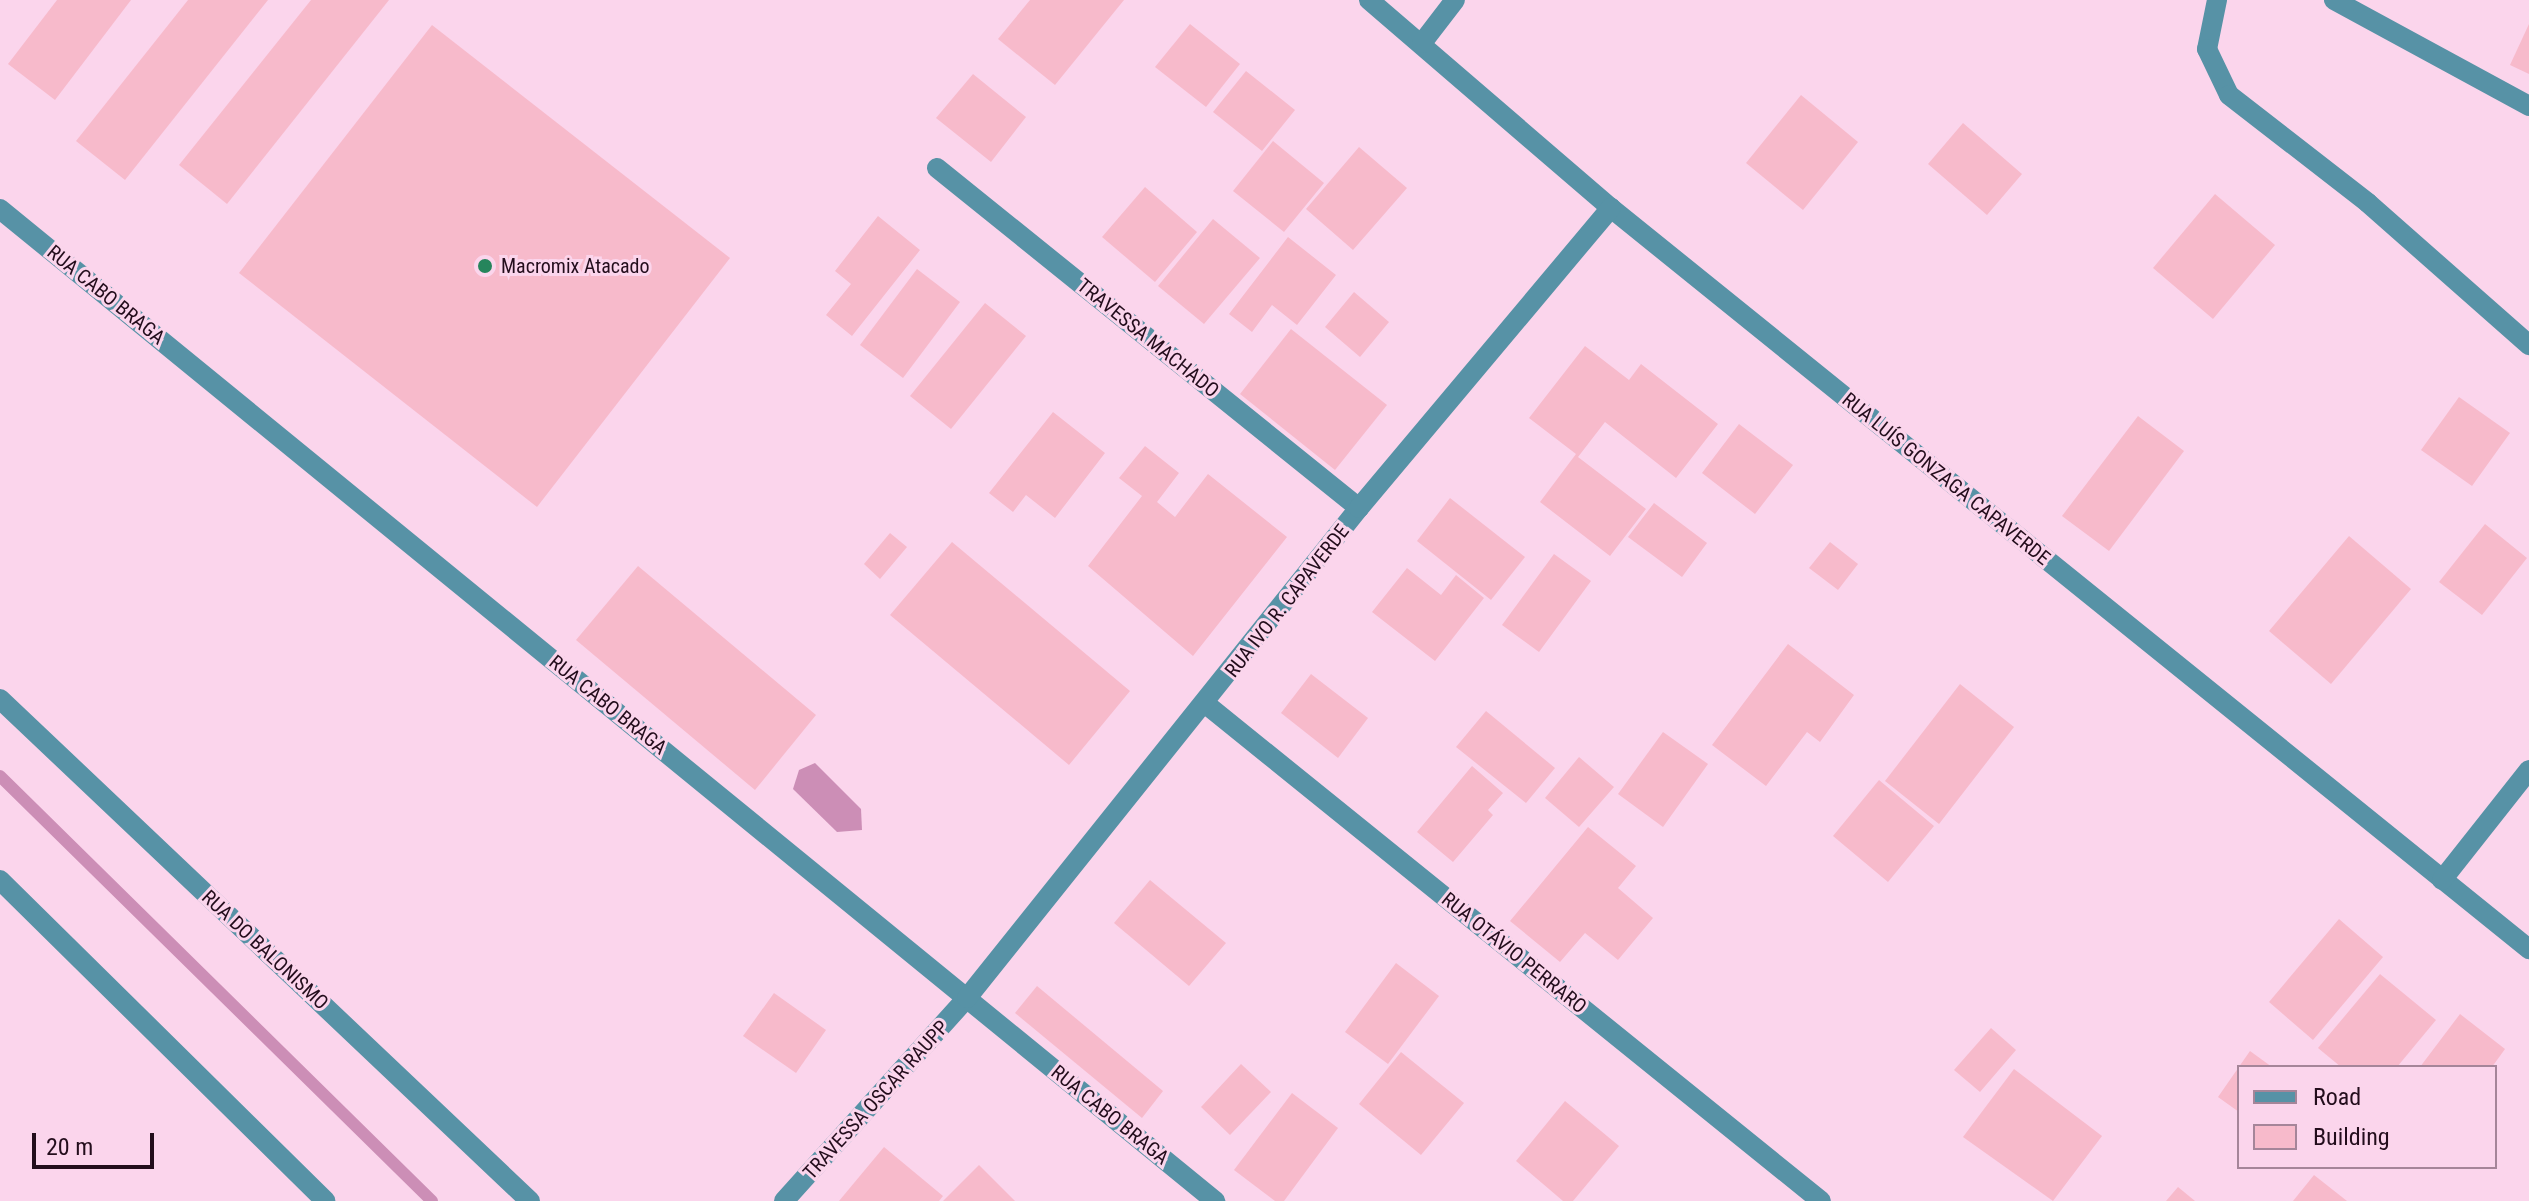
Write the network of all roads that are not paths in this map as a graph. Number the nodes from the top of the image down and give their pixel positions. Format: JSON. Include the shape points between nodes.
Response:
{"nodes":[{"id":1,"x":1369,"y":0,"type":"edge"},
{"id":2,"x":1455,"y":0,"type":"edge"},
{"id":3,"x":2217,"y":0,"type":"edge"},
{"id":4,"x":2334,"y":0,"type":"edge"},
{"id":5,"x":1422,"y":43,"type":"junction"},
{"id":6,"x":2529,"y":106,"type":"edge"},
{"id":7,"x":937,"y":168,"type":"dead end"},
{"id":8,"x":1611,"y":208,"type":"junction"},
{"id":9,"x":0,"y":209,"type":"edge"},
{"id":10,"x":2529,"y":345,"type":"edge"},
{"id":11,"x":1359,"y":508,"type":"junction"},
{"id":12,"x":0,"y":699,"type":"edge"},
{"id":13,"x":1207,"y":705,"type":"junction"},
{"id":14,"x":2529,"y":770,"type":"edge"},
{"id":15,"x":0,"y":880,"type":"edge"},
{"id":16,"x":2442,"y":880,"type":"junction"},
{"id":17,"x":2529,"y":949,"type":"edge"},
{"id":18,"x":967,"y":998,"type":"junction"},
{"id":19,"x":325,"y":1201,"type":"edge"},
{"id":20,"x":530,"y":1201,"type":"edge"},
{"id":21,"x":784,"y":1201,"type":"edge"},
{"id":22,"x":1215,"y":1201,"type":"edge"},
{"id":23,"x":1821,"y":1201,"type":"edge"}],
"edges":[{"from":1,"to":5,"type":"street","name":"RUA LUÍS GONZAGA CAPAVERDE"},
{"from":2,"to":5,"type":"street"},
{"from":3,"to":10,"type":"street","via":[[2207,49],[2229,95],[2368,203]]},
{"from":4,"to":6,"type":"street"},
{"from":5,"to":8,"type":"street","name":"RUA LUÍS GONZAGA CAPAVERDE"},
{"from":7,"to":11,"type":"street","name":"TRAVESSA MACHADO"},
{"from":8,"to":11,"type":"street","name":"RUA IVO R. CAPAVERDE"},
{"from":8,"to":16,"type":"street","name":"RUA LUÍS GONZAGA CAPAVERDE"},
{"from":9,"to":18,"type":"street","name":"RUA CABO BRAGA"},
{"from":11,"to":13,"type":"street","name":"RUA IVO R. CAPAVERDE"},
{"from":12,"to":20,"type":"street","name":"RUA DO BALONISMO"},
{"from":13,"to":18,"type":"street","name":"RUA IVO R. CAPAVERDE"},
{"from":13,"to":23,"type":"street","name":"RUA OTÁVIO PERRARO"},
{"from":14,"to":16,"type":"street"},
{"from":15,"to":19,"type":"street"},
{"from":16,"to":17,"type":"street","name":"RUA LUÍS GONZAGA CAPAVERDE"},
{"from":18,"to":21,"type":"street","name":"TRAVESSA OSCAR RAUPP"},
{"from":18,"to":22,"type":"street","name":"RUA CABO BRAGA"}]}
